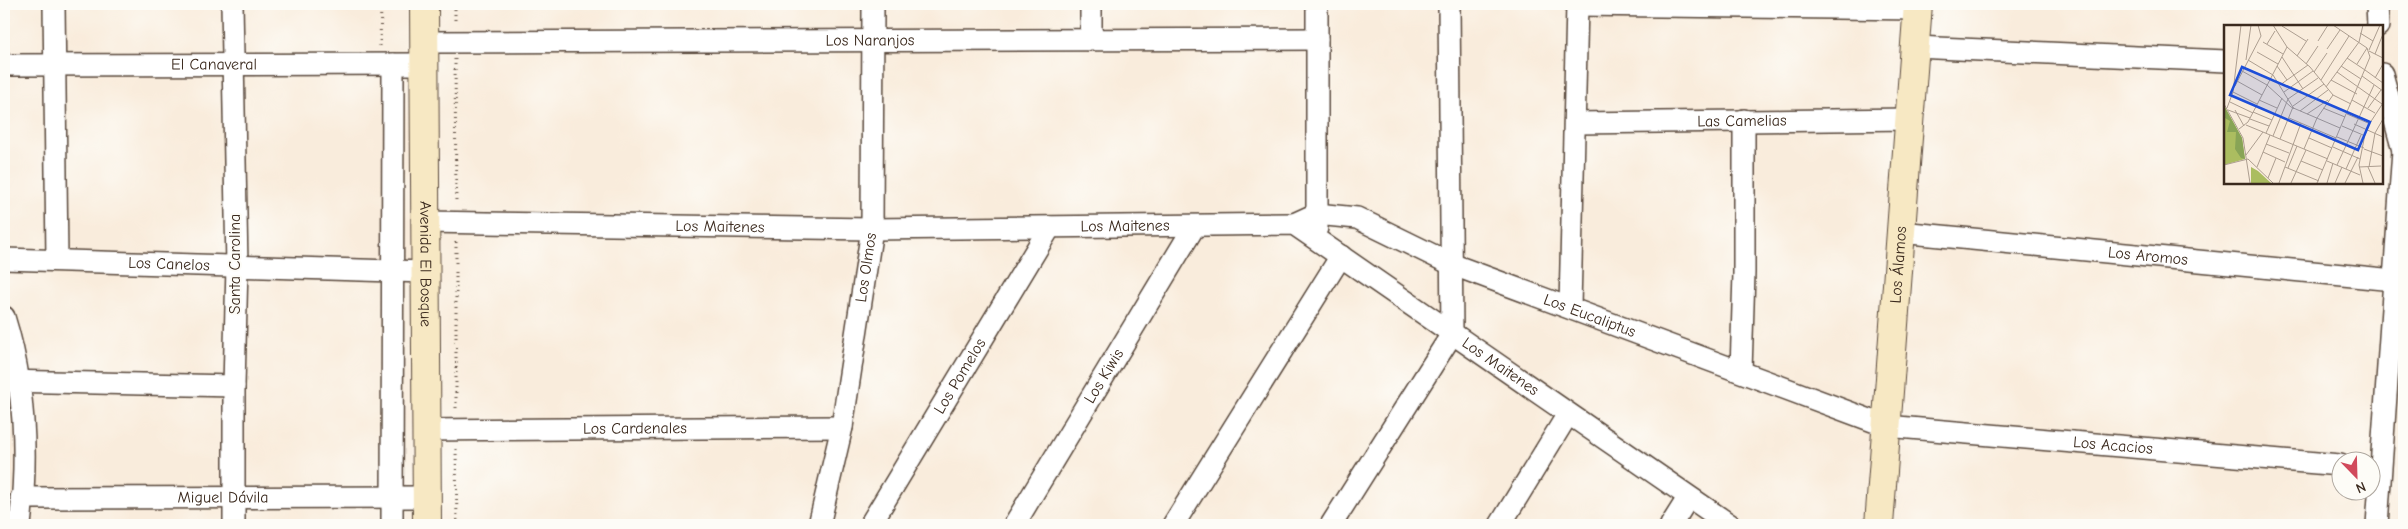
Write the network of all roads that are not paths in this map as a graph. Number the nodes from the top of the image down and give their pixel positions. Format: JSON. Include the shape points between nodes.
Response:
{"nodes":[{"id":1,"x":54,"y":4,"type":"edge"},
{"id":2,"x":232,"y":4,"type":"edge"},
{"id":3,"x":424,"y":4,"type":"edge"},
{"id":4,"x":873,"y":4,"type":"edge"},
{"id":5,"x":1091,"y":4,"type":"edge"},
{"id":6,"x":1317,"y":4,"type":"edge"},
{"id":7,"x":1449,"y":4,"type":"edge"},
{"id":8,"x":1576,"y":4,"type":"edge"},
{"id":9,"x":2377,"y":4,"type":"edge"},
{"id":10,"x":1918,"y":6,"type":"edge"},
{"id":11,"x":2378,"y":25,"type":"edge"},
{"id":12,"x":1317,"y":39,"type":"junction"},
{"id":13,"x":874,"y":40,"type":"junction"},
{"id":14,"x":1091,"y":40,"type":"junction"},
{"id":15,"x":1915,"y":47,"type":"junction"},
{"id":16,"x":424,"y":53,"type":"junction"},
{"id":17,"x":2224,"y":61,"type":"edge"},
{"id":18,"x":54,"y":64,"type":"junction"},
{"id":19,"x":232,"y":64,"type":"junction"},
{"id":20,"x":393,"y":64,"type":"junction"},
{"id":21,"x":4,"y":65,"type":"edge"},
{"id":22,"x":2383,"y":78,"type":"edge"},
{"id":23,"x":1910,"y":118,"type":"junction"},
{"id":24,"x":1744,"y":120,"type":"junction"},
{"id":25,"x":1576,"y":123,"type":"junction"},
{"id":26,"x":2403,"y":152,"type":"edge"},
{"id":27,"x":1316,"y":214,"type":"junction"},
{"id":28,"x":425,"y":222,"type":"junction"},
{"id":29,"x":1294,"y":224,"type":"junction"},
{"id":30,"x":1194,"y":226,"type":"junction"},
{"id":31,"x":1050,"y":227,"type":"junction"},
{"id":32,"x":872,"y":229,"type":"junction"},
{"id":33,"x":1900,"y":232,"type":"junction"},
{"id":34,"x":1318,"y":241,"type":"junction"},
{"id":35,"x":1341,"y":256,"type":"junction"},
{"id":36,"x":4,"y":259,"type":"edge"},
{"id":37,"x":56,"y":260,"type":"junction"},
{"id":38,"x":1451,"y":264,"type":"junction"},
{"id":39,"x":237,"y":266,"type":"junction"},
{"id":40,"x":391,"y":271,"type":"junction"},
{"id":41,"x":425,"y":272,"type":"junction"},
{"id":42,"x":2394,"y":280,"type":"junction"},
{"id":43,"x":1570,"y":307,"type":"junction"},
{"id":44,"x":4,"y":317,"type":"edge"},
{"id":45,"x":1452,"y":334,"type":"junction"},
{"id":46,"x":1740,"y":371,"type":"junction"},
{"id":47,"x":12,"y":381,"type":"edge"},
{"id":48,"x":234,"y":386,"type":"junction"},
{"id":49,"x":1568,"y":414,"type":"junction"},
{"id":50,"x":1886,"y":426,"type":"junction"},
{"id":51,"x":842,"y":427,"type":"junction"},
{"id":52,"x":426,"y":430,"type":"junction"},
{"id":53,"x":2378,"y":452,"type":"edge"},
{"id":54,"x":2330,"y":464,"type":"edge"},
{"id":55,"x":392,"y":497,"type":"junction"},
{"id":56,"x":426,"y":497,"type":"junction"},
{"id":57,"x":21,"y":498,"type":"junction"},
{"id":58,"x":235,"y":498,"type":"junction"},
{"id":59,"x":1688,"y":498,"type":"junction"},
{"id":60,"x":2377,"y":502,"type":"edge"},
{"id":61,"x":20,"y":525,"type":"edge"},
{"id":62,"x":234,"y":525,"type":"edge"},
{"id":63,"x":392,"y":525,"type":"edge"},
{"id":64,"x":426,"y":525,"type":"edge"},
{"id":65,"x":819,"y":525,"type":"edge"},
{"id":66,"x":870,"y":525,"type":"edge"},
{"id":67,"x":1014,"y":525,"type":"edge"},
{"id":68,"x":1173,"y":525,"type":"edge"},
{"id":69,"x":1331,"y":525,"type":"edge"},
{"id":70,"x":1500,"y":525,"type":"edge"},
{"id":71,"x":1671,"y":525,"type":"edge"},
{"id":72,"x":1730,"y":525,"type":"edge"},
{"id":73,"x":1879,"y":525,"type":"edge"},
{"id":74,"x":2377,"y":525,"type":"edge"}],
"edges":[{"from":1,"to":18,"type":"street"},
{"from":2,"to":19,"type":"street","name":"Santa Carolina"},
{"from":3,"to":16,"type":"street","name":"Avenida El Bosque"},
{"from":4,"to":13,"type":"street","name":"Los Olmos"},
{"from":5,"to":14,"type":"street"},
{"from":6,"to":12,"type":"street"},
{"from":7,"to":38,"type":"street"},
{"from":8,"to":10,"type":"street"},
{"from":8,"to":25,"type":"street"},
{"from":9,"to":11,"type":"street"},
{"from":10,"to":15,"type":"street","name":"Los Álamos"},
{"from":12,"to":14,"type":"street","name":"Los Naranjos"},
{"from":12,"to":27,"type":"street"},
{"from":13,"to":14,"type":"street","name":"Los Naranjos"},
{"from":13,"to":16,"type":"street","name":"Los Naranjos","via":[[455,42]]},
{"from":13,"to":32,"type":"street","name":"Los Olmos"},
{"from":15,"to":17,"type":"street"},
{"from":15,"to":23,"type":"street","name":"Los Álamos"},
{"from":16,"to":20,"type":"street","name":"El Canaveral"},
{"from":16,"to":28,"type":"street","name":"Avenida El Bosque"},
{"from":18,"to":19,"type":"street","name":"El Canaveral"},
{"from":18,"to":21,"type":"street","name":"El Canaveral"},
{"from":18,"to":37,"type":"street"},
{"from":19,"to":20,"type":"street","name":"El Canaveral"},
{"from":19,"to":39,"type":"street","name":"Santa Carolina"},
{"from":20,"to":40,"type":"street","name":"Avenida El Bosque"},
{"from":22,"to":26,"type":"street"},
{"from":23,"to":24,"type":"street","name":"Las Camelias"},
{"from":23,"to":33,"type":"street","name":"Los Álamos"},
{"from":24,"to":25,"type":"street","name":"Las Camelias"},
{"from":24,"to":46,"type":"street"},
{"from":25,"to":43,"type":"street"},
{"from":26,"to":42,"type":"street"},
{"from":27,"to":29,"type":"street","name":"Los Eucaliptus"},
{"from":27,"to":34,"type":"street"},
{"from":27,"to":38,"type":"street","name":"Los Eucaliptus","via":[[1358,218]]},
{"from":28,"to":32,"type":"street","name":"Los Maitenes"},
{"from":28,"to":41,"type":"street","name":"Avenida El Bosque"},
{"from":29,"to":30,"type":"street","name":"Los Maitenes"},
{"from":29,"to":34,"type":"street","name":"Los Maitenes"},
{"from":30,"to":31,"type":"street","name":"Los Maitenes"},
{"from":30,"to":67,"type":"street","name":"Los Kiwis"},
{"from":31,"to":32,"type":"street","name":"Los Maitenes"},
{"from":31,"to":66,"type":"street","name":"Los Pomelos"},
{"from":32,"to":51,"type":"street","name":"Los Olmos"},
{"from":33,"to":42,"type":"street","name":"Los Aromos"},
{"from":33,"to":50,"type":"street","name":"Los Álamos"},
{"from":34,"to":35,"type":"street","name":"Los Maitenes"},
{"from":35,"to":45,"type":"street","name":"Los Maitenes"},
{"from":35,"to":68,"type":"street"},
{"from":36,"to":37,"type":"street","name":"Los Canelos"},
{"from":37,"to":39,"type":"street","name":"Los Canelos"},
{"from":38,"to":43,"type":"street","name":"Los Eucaliptus"},
{"from":38,"to":45,"type":"street"},
{"from":39,"to":40,"type":"street","name":"Los Canelos"},
{"from":39,"to":48,"type":"street","name":"Santa Carolina"},
{"from":40,"to":41,"type":"street","name":"Los Canelos"},
{"from":40,"to":55,"type":"street","name":"Avenida El Bosque"},
{"from":41,"to":52,"type":"street","name":"Avenida El Bosque"},
{"from":42,"to":53,"type":"street"},
{"from":43,"to":46,"type":"street","name":"Los Eucaliptus"},
{"from":44,"to":47,"type":"street"},
{"from":45,"to":49,"type":"street","name":"Los Maitenes"},
{"from":45,"to":69,"type":"street"},
{"from":46,"to":50,"type":"street","name":"Los Eucaliptus"},
{"from":47,"to":48,"type":"street"},
{"from":47,"to":57,"type":"street","via":[[24,441]]},
{"from":48,"to":58,"type":"street","name":"Santa Carolina"},
{"from":49,"to":59,"type":"street","name":"Los Maitenes"},
{"from":49,"to":70,"type":"street"},
{"from":50,"to":54,"type":"street","name":"Los Acacios"},
{"from":50,"to":73,"type":"street","name":"Los Álamos"},
{"from":51,"to":52,"type":"street","name":"Los Cardenales"},
{"from":51,"to":65,"type":"street","name":"Los Olmos"},
{"from":52,"to":56,"type":"street","name":"Avenida El Bosque"},
{"from":55,"to":56,"type":"street","name":"Miguel Dávila"},
{"from":55,"to":58,"type":"street","name":"Miguel Dávila"},
{"from":55,"to":63,"type":"street","name":"Avenida El Bosque"},
{"from":56,"to":64,"type":"street","name":"Avenida El Bosque"},
{"from":57,"to":58,"type":"street","name":"Miguel Dávila"},
{"from":57,"to":61,"type":"street"},
{"from":58,"to":62,"type":"street","name":"Santa Carolina"},
{"from":59,"to":71,"type":"street"},
{"from":59,"to":72,"type":"street","name":"Los Maitenes"},
{"from":60,"to":74,"type":"street"}]}
